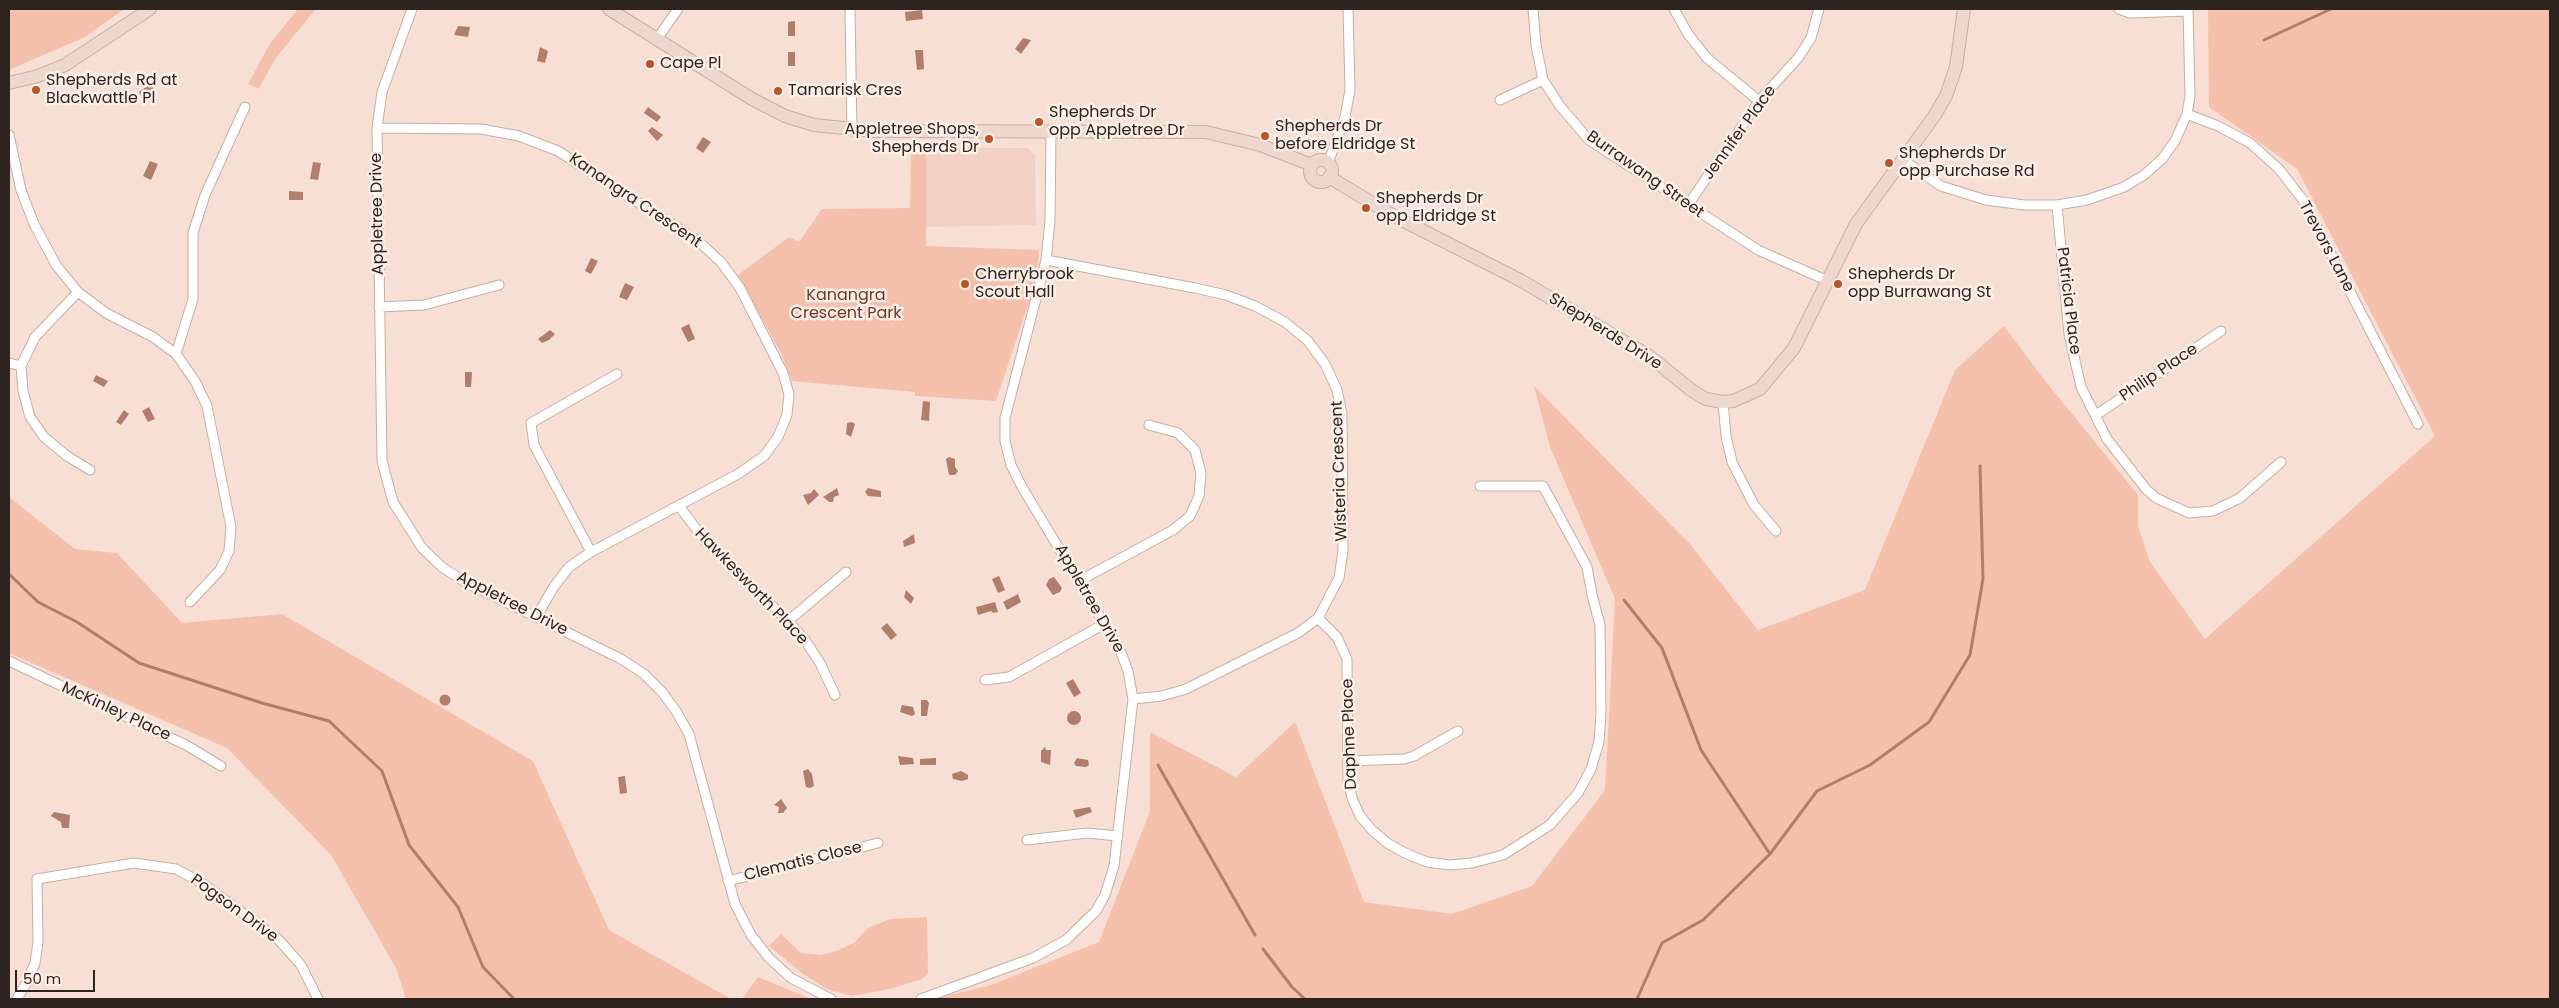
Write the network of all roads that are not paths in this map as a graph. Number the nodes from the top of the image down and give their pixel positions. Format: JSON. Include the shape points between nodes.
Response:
{"nodes":[{"id":1,"x":150,"y":9,"type":"edge"},
{"id":2,"x":412,"y":9,"type":"edge"},
{"id":3,"x":609,"y":9,"type":"edge"},
{"id":4,"x":678,"y":9,"type":"edge"},
{"id":5,"x":850,"y":9,"type":"edge"},
{"id":6,"x":1348,"y":9,"type":"edge"},
{"id":7,"x":1533,"y":9,"type":"edge"},
{"id":8,"x":1674,"y":9,"type":"edge"},
{"id":9,"x":1819,"y":9,"type":"edge"},
{"id":10,"x":1964,"y":9,"type":"edge"},
{"id":11,"x":2119,"y":9,"type":"edge"},
{"id":12,"x":2188,"y":10,"type":"edge"},
{"id":13,"x":658,"y":39,"type":"junction"},
{"id":14,"x":1543,"y":80,"type":"junction"},
{"id":15,"x":9,"y":83,"type":"edge"},
{"id":16,"x":1500,"y":100,"type":"dead end"},
{"id":17,"x":1758,"y":101,"type":"junction"},
{"id":18,"x":245,"y":107,"type":"dead end"},
{"id":19,"x":2187,"y":114,"type":"junction"},
{"id":20,"x":377,"y":128,"type":"junction"},
{"id":21,"x":852,"y":130,"type":"junction"},
{"id":22,"x":1051,"y":131,"type":"junction"},
{"id":23,"x":9,"y":135,"type":"edge"},
{"id":24,"x":1903,"y":160,"type":"junction"},
{"id":25,"x":1328,"y":163,"type":"junction"},
{"id":26,"x":1312,"y":165,"type":"junction"},
{"id":27,"x":1329,"y":178,"type":"junction"},
{"id":28,"x":2057,"y":205,"type":"junction"},
{"id":29,"x":1688,"y":206,"type":"junction"},
{"id":30,"x":1046,"y":260,"type":"junction"},
{"id":31,"x":1828,"y":281,"type":"junction"},
{"id":32,"x":499,"y":285,"type":"dead end"},
{"id":33,"x":78,"y":292,"type":"junction"},
{"id":34,"x":380,"y":307,"type":"junction"},
{"id":35,"x":2222,"y":331,"type":"dead end"},
{"id":36,"x":176,"y":354,"type":"junction"},
{"id":37,"x":9,"y":363,"type":"edge"},
{"id":38,"x":22,"y":366,"type":"junction"},
{"id":39,"x":618,"y":374,"type":"dead end"},
{"id":40,"x":1723,"y":402,"type":"junction"},
{"id":41,"x":2096,"y":415,"type":"junction"},
{"id":42,"x":2418,"y":424,"type":"dead end"},
{"id":43,"x":1149,"y":425,"type":"dead end"},
{"id":44,"x":2281,"y":462,"type":"dead end"},
{"id":45,"x":90,"y":470,"type":"dead end"},
{"id":46,"x":1480,"y":486,"type":"dead end"},
{"id":47,"x":679,"y":506,"type":"junction"},
{"id":48,"x":1776,"y":530,"type":"dead end"},
{"id":49,"x":591,"y":552,"type":"junction"},
{"id":50,"x":846,"y":572,"type":"dead end"},
{"id":51,"x":1079,"y":581,"type":"junction"},
{"id":52,"x":190,"y":602,"type":"dead end"},
{"id":53,"x":537,"y":616,"type":"junction"},
{"id":54,"x":1318,"y":618,"type":"junction"},
{"id":55,"x":788,"y":621,"type":"junction"},
{"id":56,"x":1104,"y":624,"type":"junction"},
{"id":57,"x":9,"y":661,"type":"edge"},
{"id":58,"x":986,"y":680,"type":"dead end"},
{"id":59,"x":836,"y":695,"type":"dead end"},
{"id":60,"x":1133,"y":699,"type":"junction"},
{"id":61,"x":1458,"y":731,"type":"dead end"},
{"id":62,"x":1348,"y":761,"type":"junction"},
{"id":63,"x":221,"y":766,"type":"dead end"},
{"id":64,"x":1118,"y":836,"type":"junction"},
{"id":65,"x":1027,"y":840,"type":"dead end"},
{"id":66,"x":878,"y":843,"type":"dead end"},
{"id":67,"x":728,"y":880,"type":"junction"},
{"id":68,"x":16,"y":999,"type":"edge"},
{"id":69,"x":318,"y":999,"type":"edge"},
{"id":70,"x":831,"y":999,"type":"edge"},
{"id":71,"x":920,"y":999,"type":"edge"}],
"edges":[{"from":1,"to":15,"type":"main road","via":[[66,65]]},
{"from":2,"to":20,"type":"street","name":"Appletree Drive","via":[[382,92]]},
{"from":3,"to":13,"type":"main road"},
{"from":4,"to":13,"type":"street"},
{"from":5,"to":21,"type":"street"},
{"from":6,"to":25,"type":"street","via":[[1350,90],[1345,117]]},
{"from":7,"to":14,"type":"street","name":"Burrawang Street"},
{"from":8,"to":17,"type":"street","via":[[1707,58]]},
{"from":9,"to":17,"type":"street","name":"Jennifer Place","via":[[1811,38],[1798,58]]},
{"from":10,"to":24,"type":"main road","via":[[1959,56],[1952,80],[1935,115]]},
{"from":11,"to":12,"type":"street","via":[[2130,13]]},
{"from":12,"to":19,"type":"street","via":[[2190,96]]},
{"from":13,"to":21,"type":"main road","via":[[768,108],[800,121]]},
{"from":14,"to":16,"type":"street"},
{"from":14,"to":29,"type":"street","name":"Burrawang Street","via":[[1589,140]]},
{"from":17,"to":29,"type":"street","name":"Jennifer Place"},
{"from":18,"to":36,"type":"street","via":[[205,195],[192,233],[193,299]]},
{"from":19,"to":28,"type":"street","via":[[2175,141],[2162,159],[2144,175],[2124,187],[2087,200]]},
{"from":19,"to":42,"type":"street","name":"Trevors Lane","via":[[2250,142],[2280,169],[2303,200]]},
{"from":20,"to":34,"type":"street","name":"Appletree Drive"},
{"from":20,"to":47,"type":"street","name":"Kanangra Crescent","via":[[480,129],[519,136],[558,150],[698,241],[721,262],[740,288],[783,373],[788,394],[787,415],[778,437],[764,456]]},
{"from":21,"to":22,"type":"main road"},
{"from":22,"to":26,"type":"main road","via":[[1206,132],[1260,145]]},
{"from":22,"to":30,"type":"street","name":"Appletree Drive"},
{"from":23,"to":33,"type":"street","via":[[21,190],[34,224],[56,265]]},
{"from":24,"to":28,"type":"street","via":[[1942,186],[1986,200]]},
{"from":24,"to":31,"type":"main road","via":[[1856,224]]},
{"from":25,"to":26,"type":"main road","via":[[1321,160]]},
{"from":25,"to":27,"type":"main road","via":[[1332,172]]},
{"from":26,"to":27,"type":"main road","via":[[1311,175],[1316,180]]},
{"from":27,"to":40,"type":"main road","name":"Shepherds Drive","via":[[1520,280],[1648,356],[1691,390]]},
{"from":28,"to":41,"type":"street","name":"Patricia Place","via":[[2068,334],[2081,387]]},
{"from":29,"to":31,"type":"street","name":"Burrawang Street","via":[[1758,250]]},
{"from":30,"to":51,"type":"street","name":"Appletree Drive","via":[[1005,418],[1005,441],[1011,465],[1022,487]]},
{"from":30,"to":54,"type":"street","name":"Wisteria Crescent","via":[[1226,294],[1285,322],[1308,341],[1326,364],[1337,390],[1342,414],[1343,552],[1339,578]]},
{"from":31,"to":40,"type":"main road","via":[[1794,348],[1780,368],[1752,394]]},
{"from":32,"to":34,"type":"street","via":[[424,305]]},
{"from":33,"to":36,"type":"street","via":[[106,313],[153,337]]},
{"from":33,"to":38,"type":"street","via":[[35,337]]},
{"from":34,"to":53,"type":"street","name":"Appletree Drive","via":[[382,461],[393,502],[422,548],[442,566],[465,582]]},
{"from":35,"to":41,"type":"street","name":"Philip Place"},
{"from":36,"to":52,"type":"street","via":[[195,380],[207,406],[232,527],[229,551],[220,570]]},
{"from":37,"to":38,"type":"street"},
{"from":38,"to":45,"type":"street","via":[[23,391],[30,417],[44,437]]},
{"from":39,"to":49,"type":"street","via":[[531,423],[534,445]]},
{"from":40,"to":48,"type":"street","via":[[1732,462],[1754,505]]},
{"from":41,"to":44,"type":"street","name":"Patricia Place","via":[[2107,439],[2146,489],[2156,498],[2189,513],[2213,511],[2230,504]]},
{"from":43,"to":51,"type":"street","via":[[1178,433],[1195,450],[1201,473],[1199,496],[1190,516],[1173,530]]},
{"from":46,"to":62,"type":"street","name":"Daphne Place","via":[[1543,486],[1587,567],[1600,625],[1601,714],[1599,742],[1590,769],[1578,793],[1537,836],[1503,855],[1472,864],[1450,865],[1427,862],[1387,843],[1360,816],[1352,798]]},
{"from":47,"to":49,"type":"street","name":"Kanangra Crescent"},
{"from":47,"to":55,"type":"street","name":"Hawkesworth Place","via":[[706,542]]},
{"from":49,"to":53,"type":"street","name":"Kanangra Crescent","via":[[569,567]]},
{"from":50,"to":55,"type":"street"},
{"from":51,"to":56,"type":"street","name":"Appletree Drive"},
{"from":53,"to":67,"type":"street","name":"Appletree Drive","via":[[644,674],[676,711],[689,734],[699,766]]},
{"from":54,"to":60,"type":"street","name":"Wisteria Crescent","via":[[1298,632],[1186,689]]},
{"from":54,"to":62,"type":"street","name":"Daphne Place","via":[[1337,637],[1347,659]]},
{"from":55,"to":59,"type":"street","name":"Hawkesworth Place","via":[[820,663]]},
{"from":56,"to":58,"type":"street","via":[[1009,677]]},
{"from":56,"to":60,"type":"street","name":"Appletree Drive","via":[[1120,650]]},
{"from":57,"to":63,"type":"street","name":"McKinley Place","via":[[186,745]]},
{"from":60,"to":64,"type":"street","name":"Appletree Drive"},
{"from":61,"to":62,"type":"street","via":[[1404,759]]},
{"from":64,"to":65,"type":"street","via":[[1087,833]]},
{"from":64,"to":71,"type":"street","name":"Appletree Drive","via":[[1114,866],[1105,895],[1096,911],[1066,940],[1033,958]]},
{"from":66,"to":67,"type":"street","name":"Clematis Close"},
{"from":67,"to":70,"type":"street","name":"Appletree Drive","via":[[735,904],[751,934],[770,958],[791,978]]},
{"from":68,"to":69,"type":"street","name":"Pogson Drive","via":[[35,963],[37,879],[134,863],[176,869],[202,883],[278,939],[301,965]]}]}
